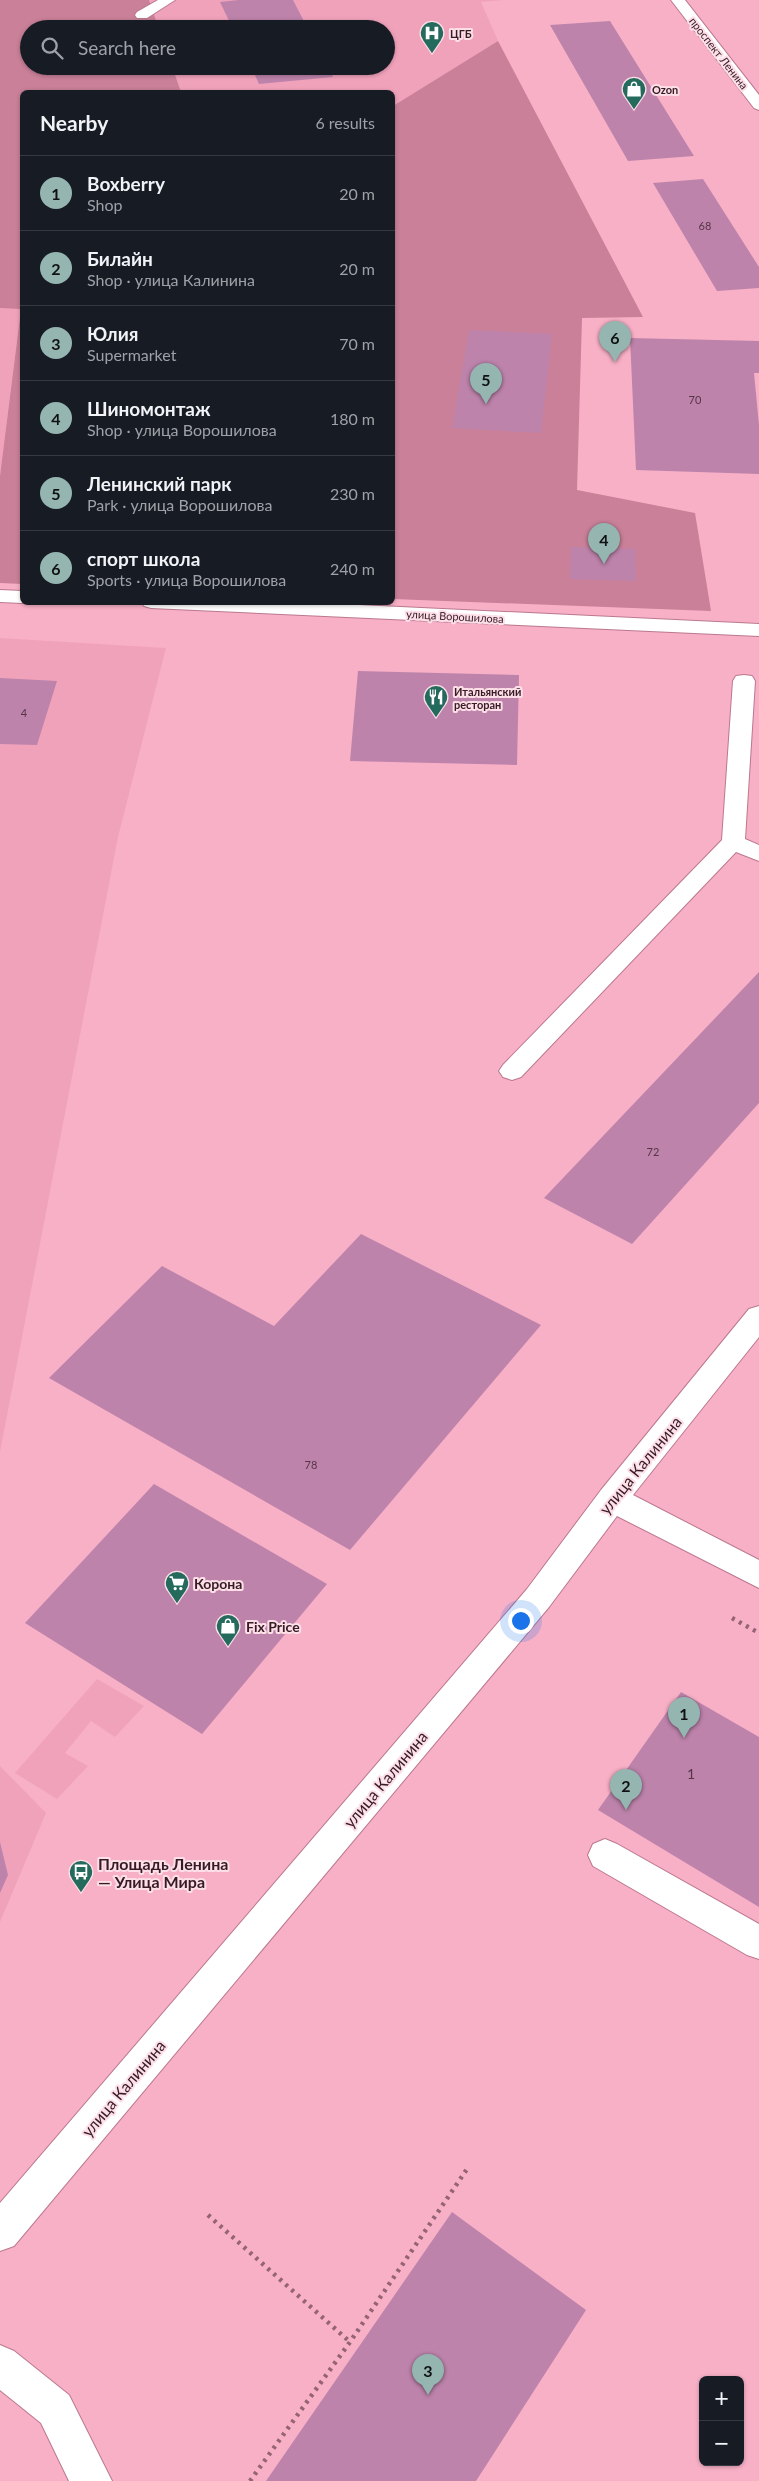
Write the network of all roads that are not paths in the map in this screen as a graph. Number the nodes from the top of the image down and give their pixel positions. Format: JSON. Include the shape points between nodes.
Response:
{"nodes":[{"id":1,"x":168,"y":0,"type":"edge"},
{"id":2,"x":678,"y":0,"type":"edge"},
{"id":3,"x":142,"y":15,"type":"dead end"},
{"id":4,"x":759,"y":105,"type":"edge"},
{"id":5,"x":0,"y":596,"type":"edge"},
{"id":6,"x":20,"y":597,"type":"edge"},
{"id":7,"x":216,"y":605,"type":"edge"},
{"id":8,"x":759,"y":630,"type":"edge"},
{"id":9,"x":744,"y":681,"type":"dead end"},
{"id":10,"x":733,"y":842,"type":"junction"},
{"id":11,"x":759,"y":854,"type":"edge"},
{"id":12,"x":512,"y":1071,"type":"dead end"},
{"id":13,"x":759,"y":1317,"type":"edge"},
{"id":14,"x":612,"y":1499,"type":"junction"},
{"id":15,"x":759,"y":1575,"type":"edge"},
{"id":16,"x":605,"y":1855,"type":"dead end"},
{"id":17,"x":759,"y":1943,"type":"edge"},
{"id":18,"x":0,"y":2232,"type":"edge"},
{"id":19,"x":0,"y":2365,"type":"edge"},
{"id":20,"x":91,"y":2481,"type":"edge"}],
"edges":[{"from":1,"to":3,"type":"main road"},
{"from":2,"to":4,"type":"main road","name":"проспект Ленина"},
{"from":5,"to":6,"type":"main road"},
{"from":7,"to":8,"type":"main road","name":"улица Ворошилова"},
{"from":9,"to":10,"type":"main road"},
{"from":10,"to":11,"type":"main road"},
{"from":10,"to":12,"type":"main road"},
{"from":13,"to":14,"type":"main road","name":"улица Калинина"},
{"from":14,"to":15,"type":"main road"},
{"from":14,"to":18,"type":"main road","name":"улица Калинина","via":[[538,1598]]},
{"from":16,"to":17,"type":"main road"},
{"from":19,"to":20,"type":"main road","via":[[55,2409]]}]}
